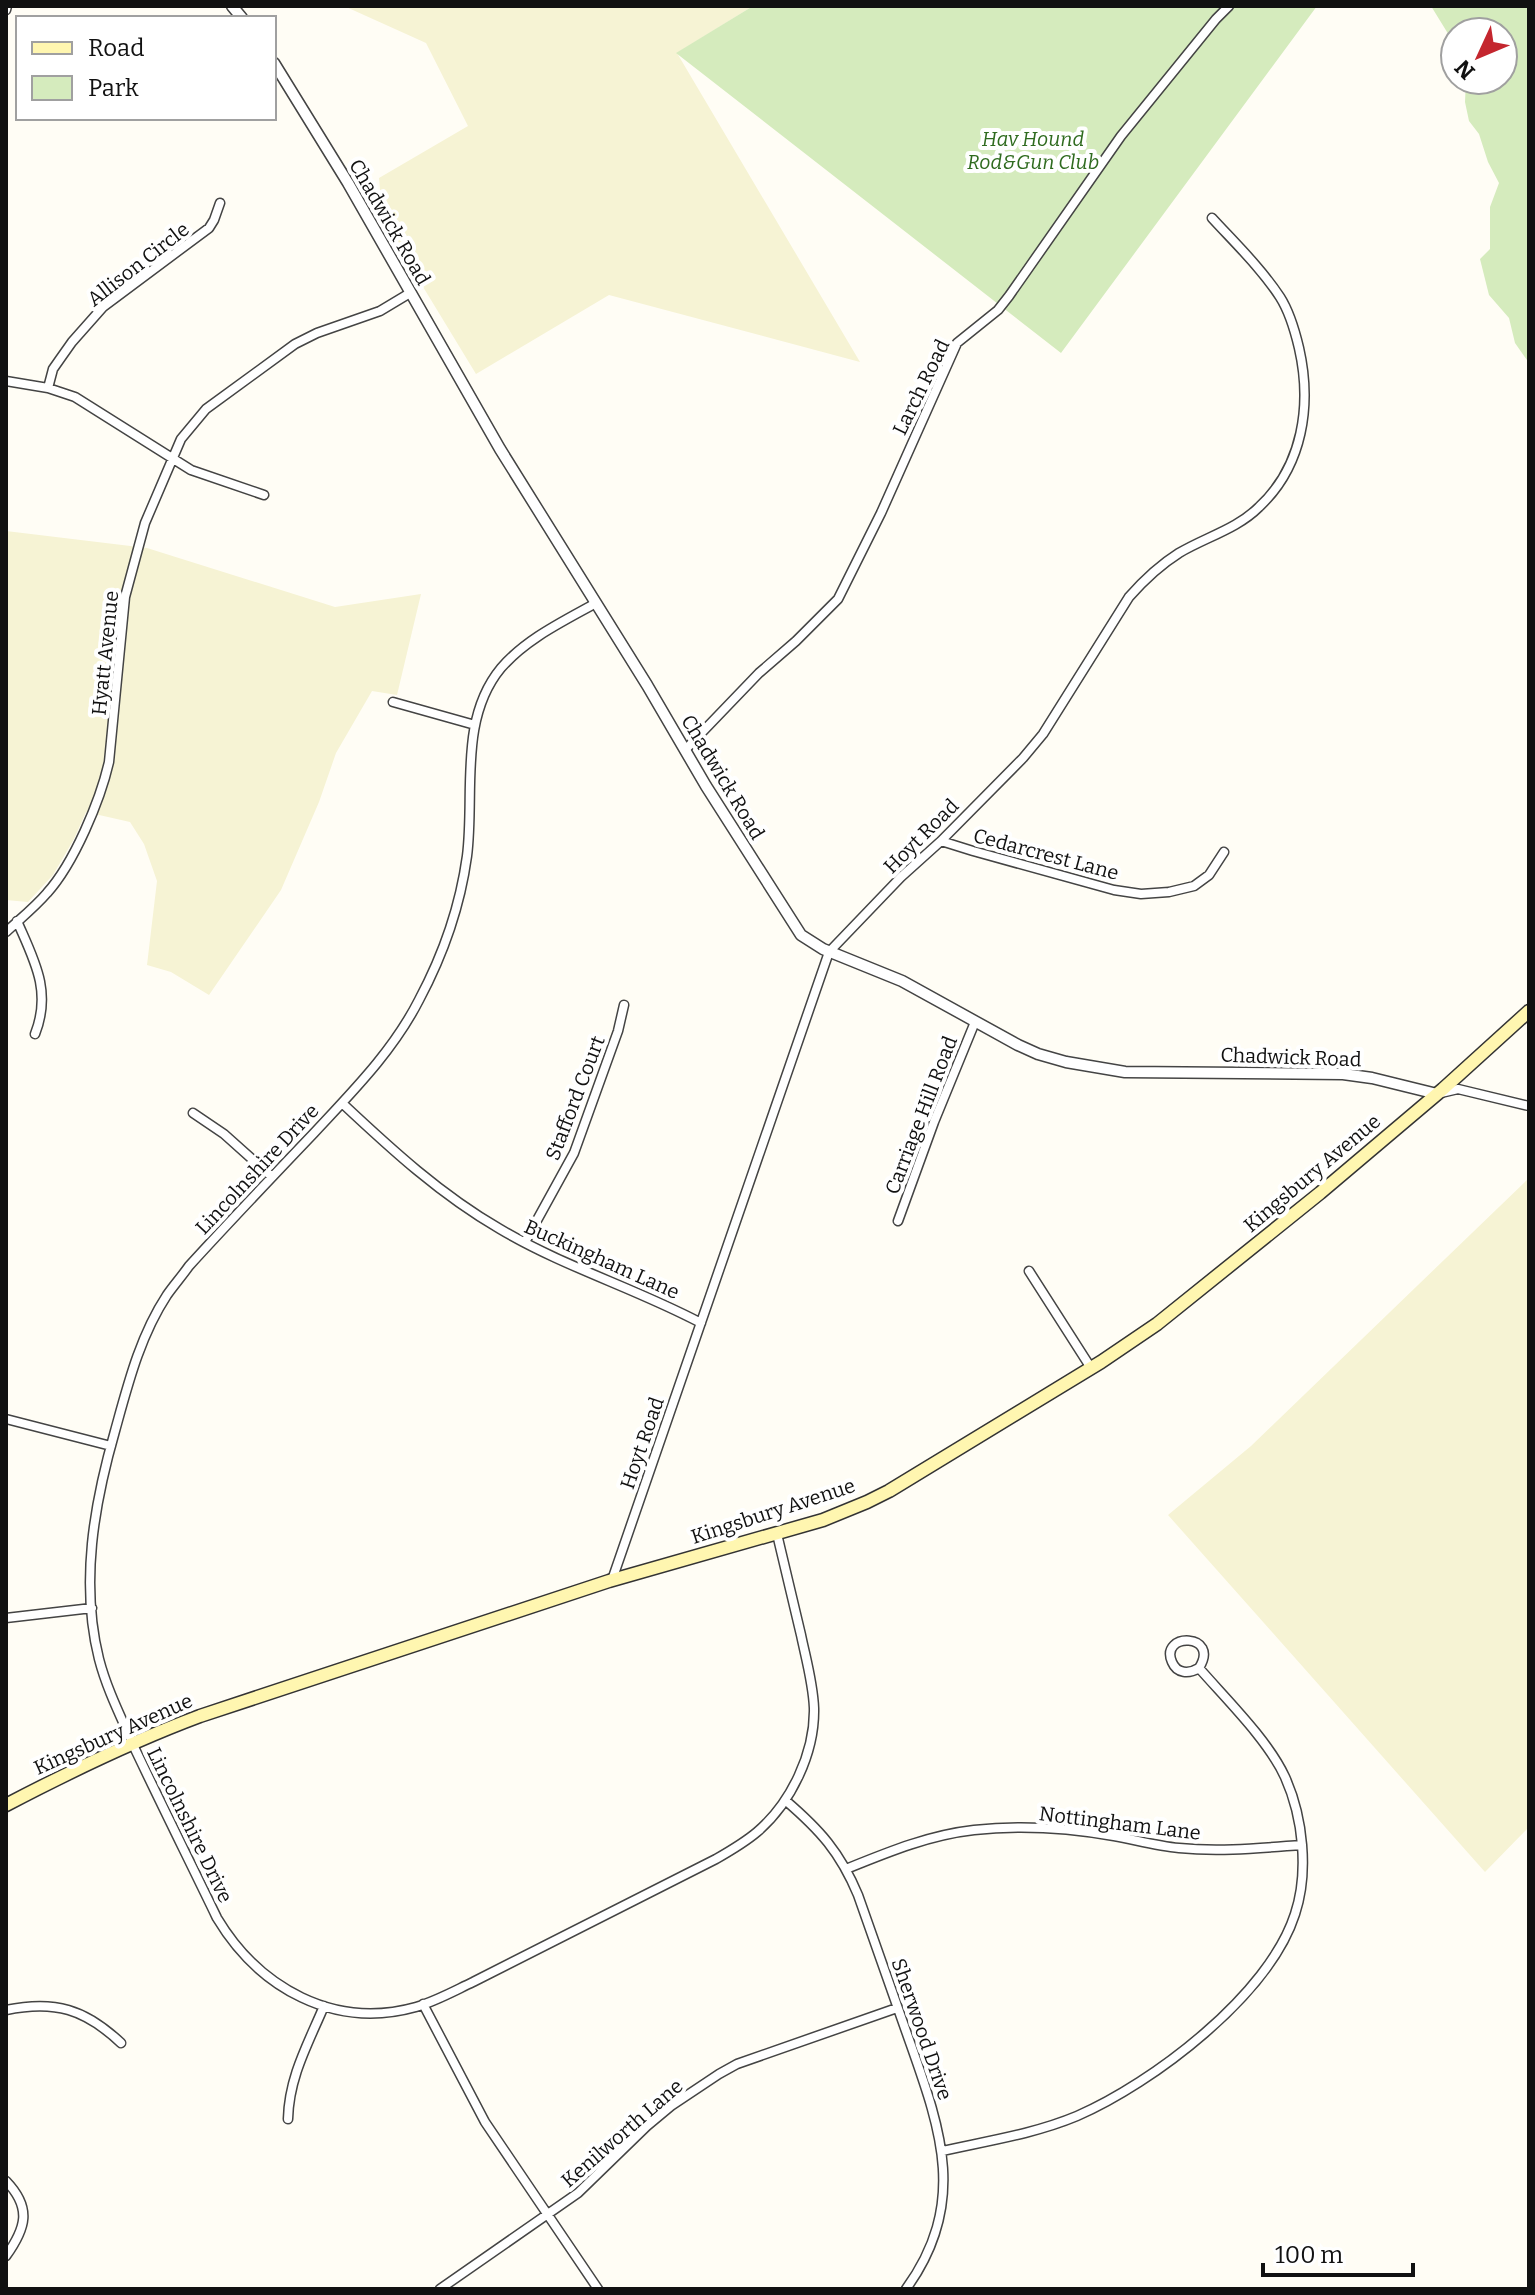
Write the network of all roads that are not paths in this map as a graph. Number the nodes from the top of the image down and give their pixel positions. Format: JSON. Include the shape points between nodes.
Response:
{"nodes":[{"id":1,"x":1229,"y":6,"type":"edge"},
{"id":2,"x":276,"y":66,"type":"edge"},
{"id":3,"x":220,"y":203,"type":"dead end"},
{"id":4,"x":1212,"y":218,"type":"dead end"},
{"id":5,"x":410,"y":293,"type":"junction"},
{"id":6,"x":6,"y":381,"type":"edge"},
{"id":7,"x":48,"y":388,"type":"junction"},
{"id":8,"x":172,"y":458,"type":"junction"},
{"id":9,"x":264,"y":495,"type":"dead end"},
{"id":10,"x":596,"y":603,"type":"junction"},
{"id":11,"x":393,"y":702,"type":"dead end"},
{"id":12,"x":475,"y":725,"type":"junction"},
{"id":13,"x":685,"y":750,"type":"junction"},
{"id":14,"x":941,"y":841,"type":"junction"},
{"id":15,"x":1224,"y":852,"type":"dead end"},
{"id":16,"x":17,"y":921,"type":"junction"},
{"id":17,"x":6,"y":932,"type":"edge"},
{"id":18,"x":829,"y":952,"type":"junction"},
{"id":19,"x":624,"y":1005,"type":"dead end"},
{"id":20,"x":1529,"y":1011,"type":"edge"},
{"id":21,"x":975,"y":1022,"type":"junction"},
{"id":22,"x":35,"y":1034,"type":"dead end"},
{"id":23,"x":1437,"y":1094,"type":"junction"},
{"id":24,"x":342,"y":1103,"type":"junction"},
{"id":25,"x":1529,"y":1106,"type":"edge"},
{"id":26,"x":193,"y":1113,"type":"dead end"},
{"id":27,"x":272,"y":1177,"type":"junction"},
{"id":28,"x":898,"y":1221,"type":"dead end"},
{"id":29,"x":525,"y":1242,"type":"junction"},
{"id":30,"x":1029,"y":1271,"type":"dead end"},
{"id":31,"x":701,"y":1323,"type":"junction"},
{"id":32,"x":1091,"y":1368,"type":"junction"},
{"id":33,"x":6,"y":1419,"type":"edge"},
{"id":34,"x":111,"y":1446,"type":"junction"},
{"id":35,"x":777,"y":1534,"type":"junction"},
{"id":36,"x":612,"y":1581,"type":"junction"},
{"id":37,"x":92,"y":1608,"type":"junction"},
{"id":38,"x":6,"y":1618,"type":"edge"},
{"id":39,"x":1199,"y":1668,"type":"junction"},
{"id":40,"x":133,"y":1743,"type":"junction"},
{"id":41,"x":785,"y":1800,"type":"junction"},
{"id":42,"x":6,"y":1805,"type":"edge"},
{"id":43,"x":1301,"y":1845,"type":"junction"},
{"id":44,"x":846,"y":1869,"type":"junction"},
{"id":45,"x":423,"y":2004,"type":"junction"},
{"id":46,"x":324,"y":2006,"type":"junction"},
{"id":47,"x":897,"y":2008,"type":"junction"},
{"id":48,"x":6,"y":2010,"type":"edge"},
{"id":49,"x":121,"y":2043,"type":"dead end"},
{"id":50,"x":288,"y":2119,"type":"dead end"},
{"id":51,"x":942,"y":2151,"type":"junction"},
{"id":52,"x":6,"y":2181,"type":"edge"},
{"id":53,"x":547,"y":2216,"type":"junction"},
{"id":54,"x":6,"y":2256,"type":"edge"},
{"id":55,"x":440,"y":2289,"type":"edge"},
{"id":56,"x":598,"y":2289,"type":"edge"},
{"id":57,"x":906,"y":2289,"type":"edge"}],
"edges":[{"from":1,"to":13,"type":"street","name":"Larch Road","via":[[1121,136],[998,310],[957,343],[838,599]]},
{"from":2,"to":5,"type":"street","name":"Chadwick Road"},
{"from":3,"to":7,"type":"street","name":"Allison Circle","via":[[209,228],[103,307],[53,369]]},
{"from":4,"to":14,"type":"street","name":"Hoyt Road","via":[[1282,299],[1295,333],[1304,415],[1292,462],[1258,508],[1180,552],[1143,581],[1043,734]]},
{"from":5,"to":8,"type":"street","name":"Hyatt Avenue","via":[[380,311],[295,344],[206,409]]},
{"from":5,"to":10,"type":"street","name":"Chadwick Road"},
{"from":6,"to":7,"type":"street"},
{"from":7,"to":8,"type":"street","via":[[75,397]]},
{"from":8,"to":9,"type":"street","via":[[191,470]]},
{"from":8,"to":16,"type":"street","name":"Hyatt Avenue","via":[[145,523],[125,597],[104,786],[60,876]]},
{"from":10,"to":12,"type":"street","name":"Lincolnshire Drive","via":[[510,658],[488,688]]},
{"from":10,"to":13,"type":"street","name":"Chadwick Road"},
{"from":11,"to":12,"type":"street"},
{"from":12,"to":24,"type":"street","name":"Lincolnshire Drive","via":[[467,855],[446,940],[405,1025]]},
{"from":13,"to":18,"type":"street","name":"Chadwick Road","via":[[796,929]]},
{"from":14,"to":15,"type":"street","name":"Cedarcrest Lane","via":[[1141,894],[1194,886]]},
{"from":14,"to":18,"type":"street","name":"Hoyt Road"},
{"from":16,"to":17,"type":"street","name":"Hyatt Avenue"},
{"from":16,"to":22,"type":"street","via":[[40,975],[43,998]]},
{"from":18,"to":21,"type":"street","name":"Chadwick Road","via":[[902,981]]},
{"from":18,"to":31,"type":"street","name":"Hoyt Road"},
{"from":19,"to":29,"type":"street","name":"Stafford Court","via":[[574,1153]]},
{"from":20,"to":23,"type":"main road","name":"Kingsbury Avenue"},
{"from":21,"to":23,"type":"street","name":"Chadwick Road","via":[[1038,1054],[1096,1068],[1343,1074]]},
{"from":21,"to":28,"type":"street","name":"Carriage Hill Road"},
{"from":23,"to":25,"type":"street","via":[[1458,1089]]},
{"from":23,"to":32,"type":"main road","name":"Kingsbury Avenue","via":[[1211,1283]]},
{"from":24,"to":27,"type":"street","name":"Lincolnshire Drive"},
{"from":24,"to":29,"type":"street","name":"Buckingham Lane","via":[[444,1192]]},
{"from":26,"to":27,"type":"street"},
{"from":27,"to":34,"type":"street","name":"Lincolnshire Drive","via":[[167,1295],[143,1340]]},
{"from":29,"to":31,"type":"street","name":"Buckingham Lane"},
{"from":30,"to":32,"type":"street"},
{"from":31,"to":36,"type":"street","name":"Hoyt Road"},
{"from":32,"to":35,"type":"main road","name":"Kingsbury Avenue","via":[[889,1491]]},
{"from":33,"to":34,"type":"street"},
{"from":34,"to":37,"type":"street","name":"Lincolnshire Drive","via":[[91,1543]]},
{"from":35,"to":36,"type":"main road","name":"Kingsbury Avenue"},
{"from":35,"to":41,"type":"street","name":"Lincolnshire Drive","via":[[814,1707],[808,1753]]},
{"from":36,"to":40,"type":"main road","name":"Kingsbury Avenue","via":[[200,1716]]},
{"from":37,"to":38,"type":"street"},
{"from":37,"to":40,"type":"street","name":"Lincolnshire Drive","via":[[109,1692]]},
{"from":39,"to":39,"type":"street","via":[[1189,1672],[1174,1666],[1170,1656],[1178,1642],[1198,1644],[1203,1658]]},
{"from":39,"to":43,"type":"street","via":[[1284,1775]]},
{"from":40,"to":42,"type":"main road","name":"Kingsbury Avenue"},
{"from":40,"to":46,"type":"street","name":"Lincolnshire Drive","via":[[229,1938],[270,1980]]},
{"from":41,"to":44,"type":"street","name":"Sherwood Drive","via":[[821,1831]]},
{"from":41,"to":45,"type":"street","name":"Lincolnshire Drive","via":[[760,1830],[716,1859]]},
{"from":43,"to":44,"type":"street","name":"Nottingham Lane","via":[[1212,1850],[1074,1830],[978,1830],[903,1846]]},
{"from":43,"to":51,"type":"street","via":[[1300,1896],[1284,1941],[1249,1989],[1193,2042],[1139,2083],[1078,2115]]},
{"from":44,"to":47,"type":"street","name":"Sherwood Drive"},
{"from":45,"to":46,"type":"street","name":"Lincolnshire Drive","via":[[365,2012]]},
{"from":45,"to":53,"type":"street","via":[[485,2122]]},
{"from":46,"to":50,"type":"street","via":[[292,2081]]},
{"from":47,"to":51,"type":"street","name":"Sherwood Drive"},
{"from":47,"to":53,"type":"street","name":"Kenilworth Lane","via":[[719,2074],[659,2116],[595,2179]]},
{"from":48,"to":49,"type":"street","via":[[56,2006],[96,2021]]},
{"from":51,"to":57,"type":"street","name":"Sherwood Drive","via":[[939,2220],[930,2250]]},
{"from":52,"to":54,"type":"street","via":[[23,2203],[24,2221]]},
{"from":53,"to":55,"type":"street","name":"Kenilworth Lane"},
{"from":53,"to":56,"type":"street"}]}
